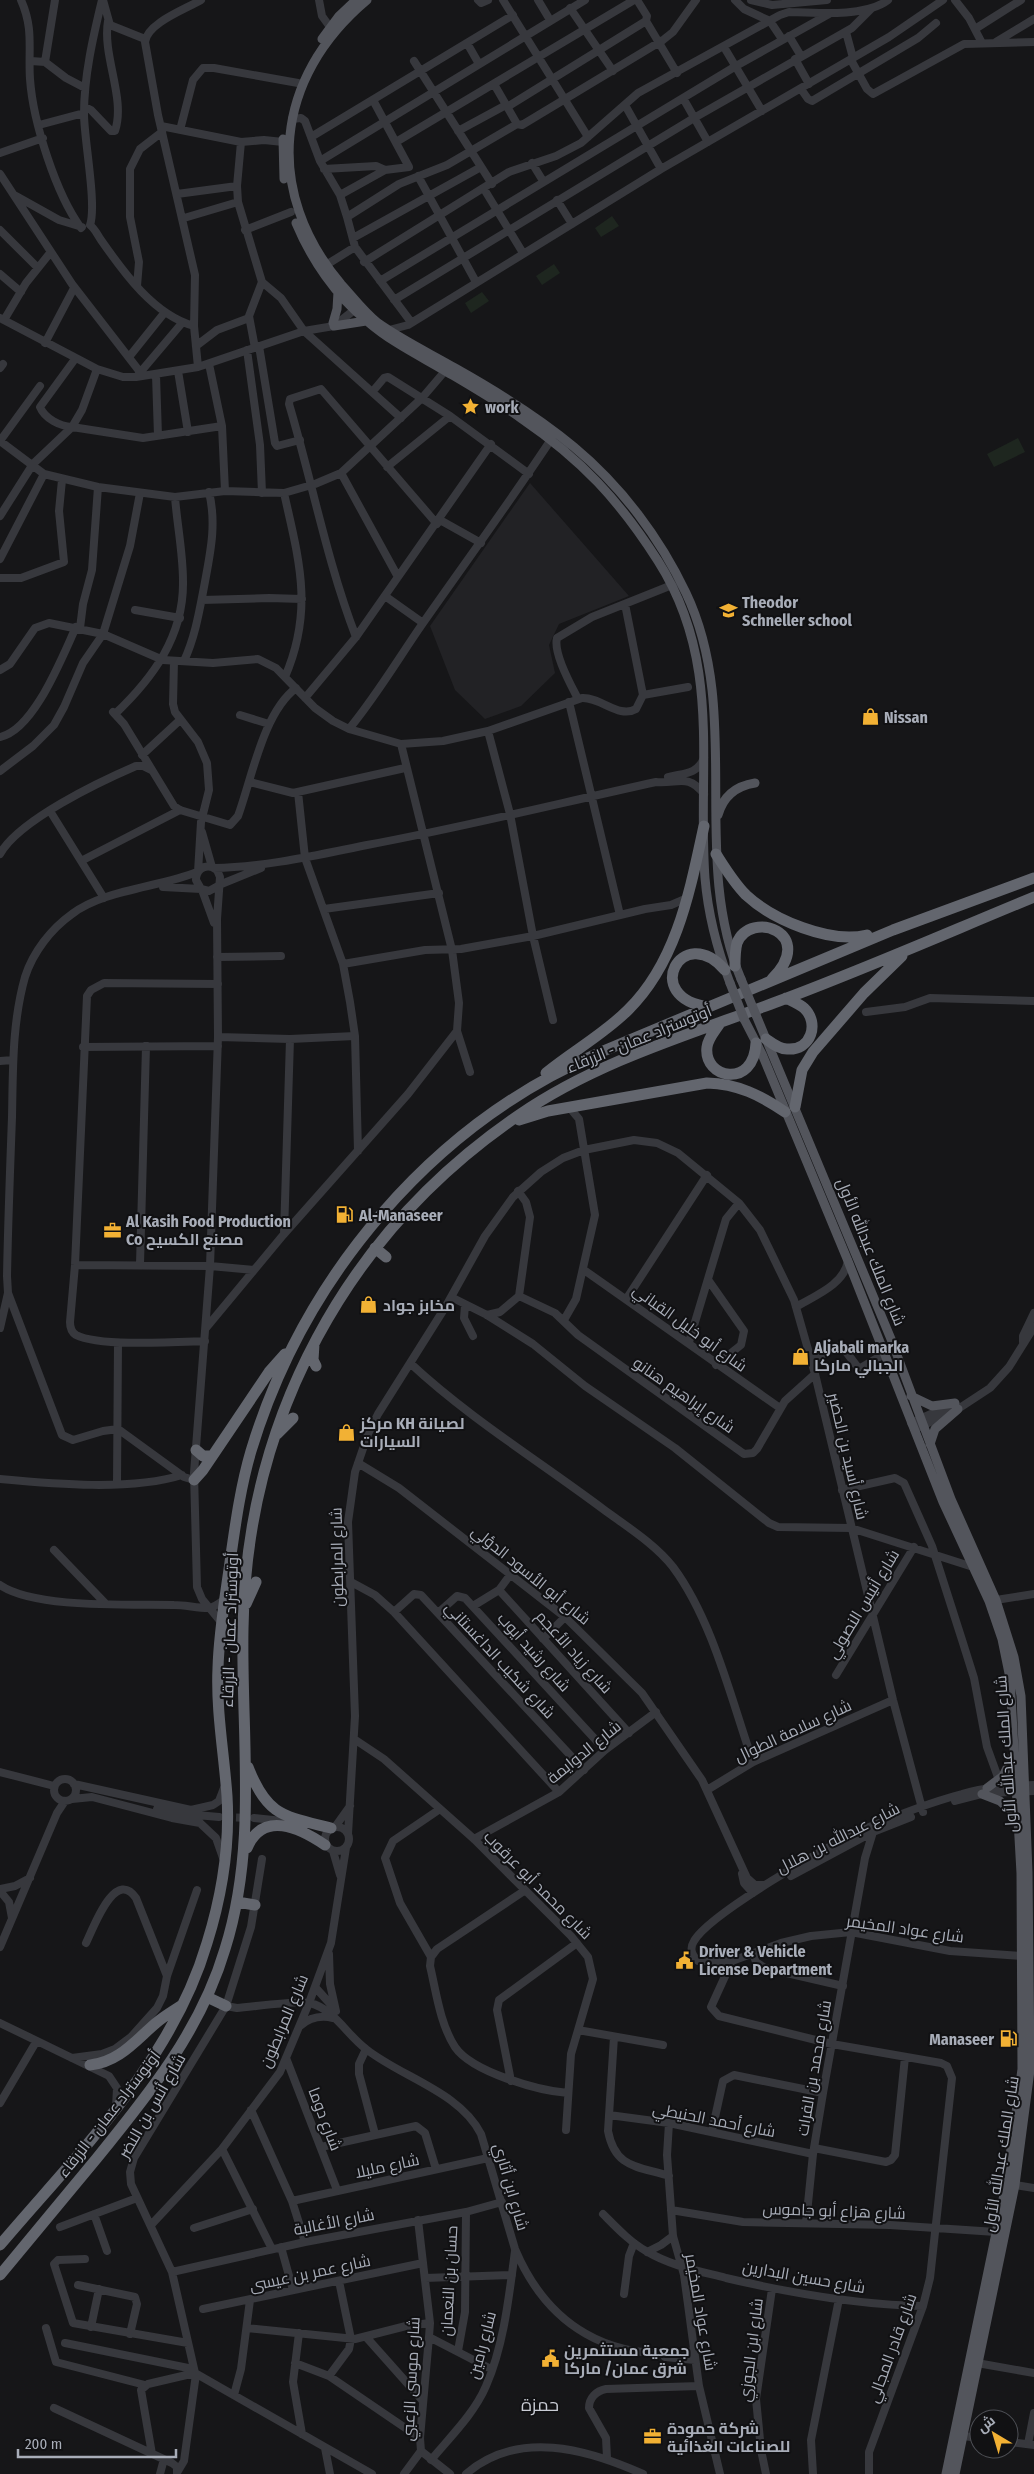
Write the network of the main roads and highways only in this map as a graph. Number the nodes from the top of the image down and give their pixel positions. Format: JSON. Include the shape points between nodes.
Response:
{"nodes":[{"id":1,"x":356,"y":0,"type":"edge"},
{"id":2,"x":367,"y":0,"type":"edge"},
{"id":3,"x":338,"y":292,"type":"junction"},
{"id":4,"x":355,"y":306,"type":"junction"},
{"id":5,"x":366,"y":321,"type":"junction"},
{"id":6,"x":553,"y":436,"type":"junction"},
{"id":7,"x":617,"y":495,"type":"junction"},
{"id":8,"x":705,"y":778,"type":"junction"},
{"id":9,"x":715,"y":779,"type":"junction"},
{"id":10,"x":754,"y":783,"type":"dead end"},
{"id":11,"x":710,"y":825,"type":"junction"},
{"id":12,"x":716,"y":854,"type":"junction"},
{"id":13,"x":1034,"y":878,"type":"edge"},
{"id":14,"x":1034,"y":897,"type":"edge"},
{"id":15,"x":893,"y":930,"type":"junction"},
{"id":16,"x":909,"y":950,"type":"junction"},
{"id":17,"x":730,"y":968,"type":"junction"},
{"id":18,"x":768,"y":983,"type":"junction"},
{"id":19,"x":786,"y":998,"type":"junction"},
{"id":20,"x":709,"y":1008,"type":"junction"},
{"id":21,"x":720,"y":1023,"type":"junction"},
{"id":22,"x":761,"y":1041,"type":"junction"},
{"id":23,"x":524,"y":1092,"type":"junction"},
{"id":24,"x":790,"y":1110,"type":"junction"},
{"id":25,"x":499,"y":1129,"type":"junction"},
{"id":26,"x":831,"y":1193,"type":"junction"},
{"id":27,"x":821,"y":1197,"type":"junction"},
{"id":28,"x":375,"y":1248,"type":"junction"},
{"id":29,"x":386,"y":1256,"type":"dead end"},
{"id":30,"x":316,"y":1337,"type":"junction"},
{"id":31,"x":292,"y":1348,"type":"junction"},
{"id":32,"x":316,"y":1366,"type":"dead end"},
{"id":33,"x":911,"y":1395,"type":"junction"},
{"id":34,"x":293,"y":1418,"type":"dead end"},
{"id":35,"x":272,"y":1441,"type":"junction"},
{"id":36,"x":930,"y":1444,"type":"junction"},
{"id":37,"x":196,"y":1450,"type":"road end"},
{"id":38,"x":212,"y":1456,"type":"junction"},
{"id":39,"x":194,"y":1480,"type":"road end"},
{"id":40,"x":256,"y":1582,"type":"dead end"},
{"id":41,"x":992,"y":1601,"type":"junction"},
{"id":42,"x":244,"y":1611,"type":"junction"},
{"id":43,"x":1015,"y":1751,"type":"junction"},
{"id":44,"x":245,"y":1760,"type":"junction"},
{"id":45,"x":1025,"y":1788,"type":"edge"},
{"id":46,"x":1018,"y":1818,"type":"junction"},
{"id":47,"x":332,"y":1828,"type":"road end"},
{"id":48,"x":328,"y":1846,"type":"road end"},
{"id":49,"x":244,"y":1854,"type":"junction"},
{"id":50,"x":237,"y":1902,"type":"junction"},
{"id":51,"x":255,"y":1905,"type":"road end"},
{"id":52,"x":207,"y":1997,"type":"junction"},
{"id":53,"x":182,"y":2005,"type":"junction"},
{"id":54,"x":226,"y":2006,"type":"road end"},
{"id":55,"x":1032,"y":2018,"type":"edge"},
{"id":56,"x":90,"y":2065,"type":"road end"},
{"id":57,"x":0,"y":2246,"type":"edge"},
{"id":58,"x":0,"y":2275,"type":"edge"},
{"id":59,"x":946,"y":2474,"type":"edge"},
{"id":60,"x":955,"y":2474,"type":"edge"}],
"edges":[{"from":1,"to":3,"type":"main road","via":[[330,27],[298,83],[283,142],[285,189],[291,212],[302,238]]},
{"from":2,"to":4,"type":"main road","via":[[338,26],[324,46],[305,81],[292,119],[288,145],[294,201],[310,239]]},
{"from":3,"to":4,"type":"main road"},
{"from":3,"to":5,"type":"main road","via":[[332,325]]},
{"from":4,"to":5,"type":"main road"},
{"from":4,"to":6,"type":"main road","via":[[401,338],[467,375]]},
{"from":5,"to":6,"type":"main road"},
{"from":6,"to":7,"type":"main road","via":[[591,462]]},
{"from":7,"to":8,"type":"main road","via":[[672,585],[688,625],[699,666],[704,708]]},
{"from":7,"to":9,"type":"main road","via":[[667,557],[688,597],[698,625],[712,683]]},
{"from":8,"to":9,"type":"main road"},
{"from":8,"to":11,"type":"main road","via":[[704,794]]},
{"from":9,"to":11,"type":"main road"},
{"from":10,"to":11,"type":"main road","via":[[730,794]]},
{"from":11,"to":12,"type":"main road"},
{"from":11,"to":17,"type":"main road","via":[[708,903]]},
{"from":11,"to":23,"type":"highway","via":[[657,976],[627,1011]]},
{"from":12,"to":15,"type":"highway","via":[[737,886],[755,903],[816,933],[853,938]]},
{"from":12,"to":17,"type":"main road","via":[[718,897]]},
{"from":13,"to":15,"type":"highway","name":"أوتوستراد عمان - الزرقاء"},
{"from":14,"to":16,"type":"highway","name":"أوتوستراد عمان - الزرقاء"},
{"from":15,"to":18,"type":"highway","name":"أوتوستراد عمان - الزرقاء"},
{"from":16,"to":19,"type":"highway","name":"أوتوستراد عمان - الزرقاء"},
{"from":16,"to":24,"type":"highway","via":[[882,974],[813,1052],[802,1070]]},
{"from":17,"to":18,"type":"highway","via":[[743,935],[757,927],[773,928],[785,938],[788,954],[782,968]]},
{"from":17,"to":20,"type":"highway","via":[[709,955],[694,953],[683,957],[675,966],[672,979],[675,991],[689,1003]]},
{"from":17,"to":22,"type":"main road","name":"شارع الملك عبدالله الأول","bridge":true,"via":[[741,979],[756,1015]]},
{"from":17,"to":22,"type":"main road","name":"شارع الملك عبدالله الأول","bridge":true,"via":[[730,983],[744,1019]]},
{"from":18,"to":20,"type":"highway","name":"أوتوستراد عمان - الزرقاء"},
{"from":19,"to":21,"type":"highway","name":"أوتوستراد عمان - الزرقاء"},
{"from":19,"to":22,"type":"highway","via":[[809,1014],[813,1026],[810,1038],[800,1047],[788,1049]]},
{"from":20,"to":23,"type":"highway","name":"أوتوستراد عمان - الزرقاء","via":[[585,1059]]},
{"from":21,"to":22,"type":"highway","via":[[708,1042],[707,1053],[711,1064],[721,1072],[733,1075],[745,1071]]},
{"from":21,"to":25,"type":"highway","name":"أوتوستراد عمان - الزرقاء","via":[[596,1072],[546,1098]]},
{"from":22,"to":24,"type":"main road","name":"شارع الملك عبدالله الأول"},
{"from":23,"to":31,"type":"highway","name":"أوتوستراد عمان - الزرقاء","via":[[459,1138],[392,1203],[328,1284]]},
{"from":24,"to":25,"type":"highway","via":[[750,1091],[716,1084],[685,1086],[569,1107],[531,1116]]},
{"from":24,"to":26,"type":"main road","name":"شارع الملك عبدالله الأول"},
{"from":24,"to":27,"type":"main road","name":"شارع الملك عبدالله الأول"},
{"from":25,"to":28,"type":"highway","name":"أوتوستراد عمان - الزرقاء","via":[[438,1179]]},
{"from":26,"to":27,"type":"main road"},
{"from":26,"to":33,"type":"main road","name":"شارع الملك عبدالله الأول"},
{"from":27,"to":41,"type":"main road","name":"شارع الملك عبدالله الأول","via":[[912,1427],[973,1567]]},
{"from":28,"to":29,"type":"highway"},
{"from":28,"to":30,"type":"highway","name":"أوتوستراد عمان - الزرقاء"},
{"from":30,"to":32,"type":"highway","via":[[313,1355]]},
{"from":30,"to":35,"type":"highway","name":"أوتوستراد عمان - الزرقاء","via":[[294,1382]]},
{"from":31,"to":38,"type":"highway","via":[[269,1372]]},
{"from":31,"to":53,"type":"highway","name":"أوتوستراد عمان - الزرقاء","via":[[272,1391],[251,1451],[236,1520],[221,1622],[218,1701],[228,1824],[225,1864],[206,1946]]},
{"from":33,"to":36,"type":"main road","name":"شارع الملك عبدالله الأول"},
{"from":33,"to":36,"type":"main road","via":[[932,1406],[957,1406],[935,1429]]},
{"from":34,"to":35,"type":"highway"},
{"from":35,"to":42,"type":"highway","name":"أوتوستراد عمان - الزرقاء","via":[[252,1525]]},
{"from":36,"to":41,"type":"main road","name":"شارع الملك عبدالله الأول"},
{"from":37,"to":38,"type":"highway","via":[[203,1456]]},
{"from":38,"to":39,"type":"highway"},
{"from":40,"to":42,"type":"highway"},
{"from":41,"to":43,"type":"main road","name":"شارع الملك عبدالله الأول","via":[[1012,1697]]},
{"from":41,"to":45,"type":"main road","name":"شارع الملك عبدالله الأول","via":[[1009,1637],[1018,1676]]},
{"from":42,"to":44,"type":"highway","name":"أوتوستراد عمان - الزرقاء"},
{"from":43,"to":45,"type":"main road","name":"شارع الملك عبدالله الأول"},
{"from":43,"to":46,"type":"main road","via":[[1006,1772],[984,1791]]},
{"from":44,"to":47,"type":"highway","via":[[259,1792],[272,1808]]},
{"from":44,"to":49,"type":"highway","name":"أوتوستراد عمان - الزرقاء","via":[[247,1810]]},
{"from":45,"to":46,"type":"main road","name":"شارع الملك عبدالله الأول"},
{"from":45,"to":55,"type":"main road","name":"شارع الملك عبدالله الأول"},
{"from":46,"to":59,"type":"main road","name":"شارع الملك عبدالله الأول","via":[[1023,1956],[1022,2069],[1006,2185]]},
{"from":48,"to":49,"type":"highway","via":[[304,1832],[275,1825],[264,1827],[255,1834]]},
{"from":49,"to":50,"type":"highway","name":"أوتوستراد عمان - الزرقاء"},
{"from":50,"to":51,"type":"highway"},
{"from":50,"to":52,"type":"highway","name":"أوتوستراد عمان - الزرقاء","via":[[226,1948]]},
{"from":52,"to":54,"type":"highway"},
{"from":52,"to":58,"type":"highway","name":"أوتوستراد عمان - الزرقاء","via":[[173,2059],[144,2100]]},
{"from":53,"to":56,"type":"highway","via":[[158,2021],[119,2056]]},
{"from":53,"to":57,"type":"highway","name":"أوتوستراد عمان - الزرقاء","via":[[156,2052],[116,2107]]},
{"from":55,"to":60,"type":"main road","name":"شارع الملك عبدالله الأول","via":[[1029,2078],[1015,2185]]}]}
